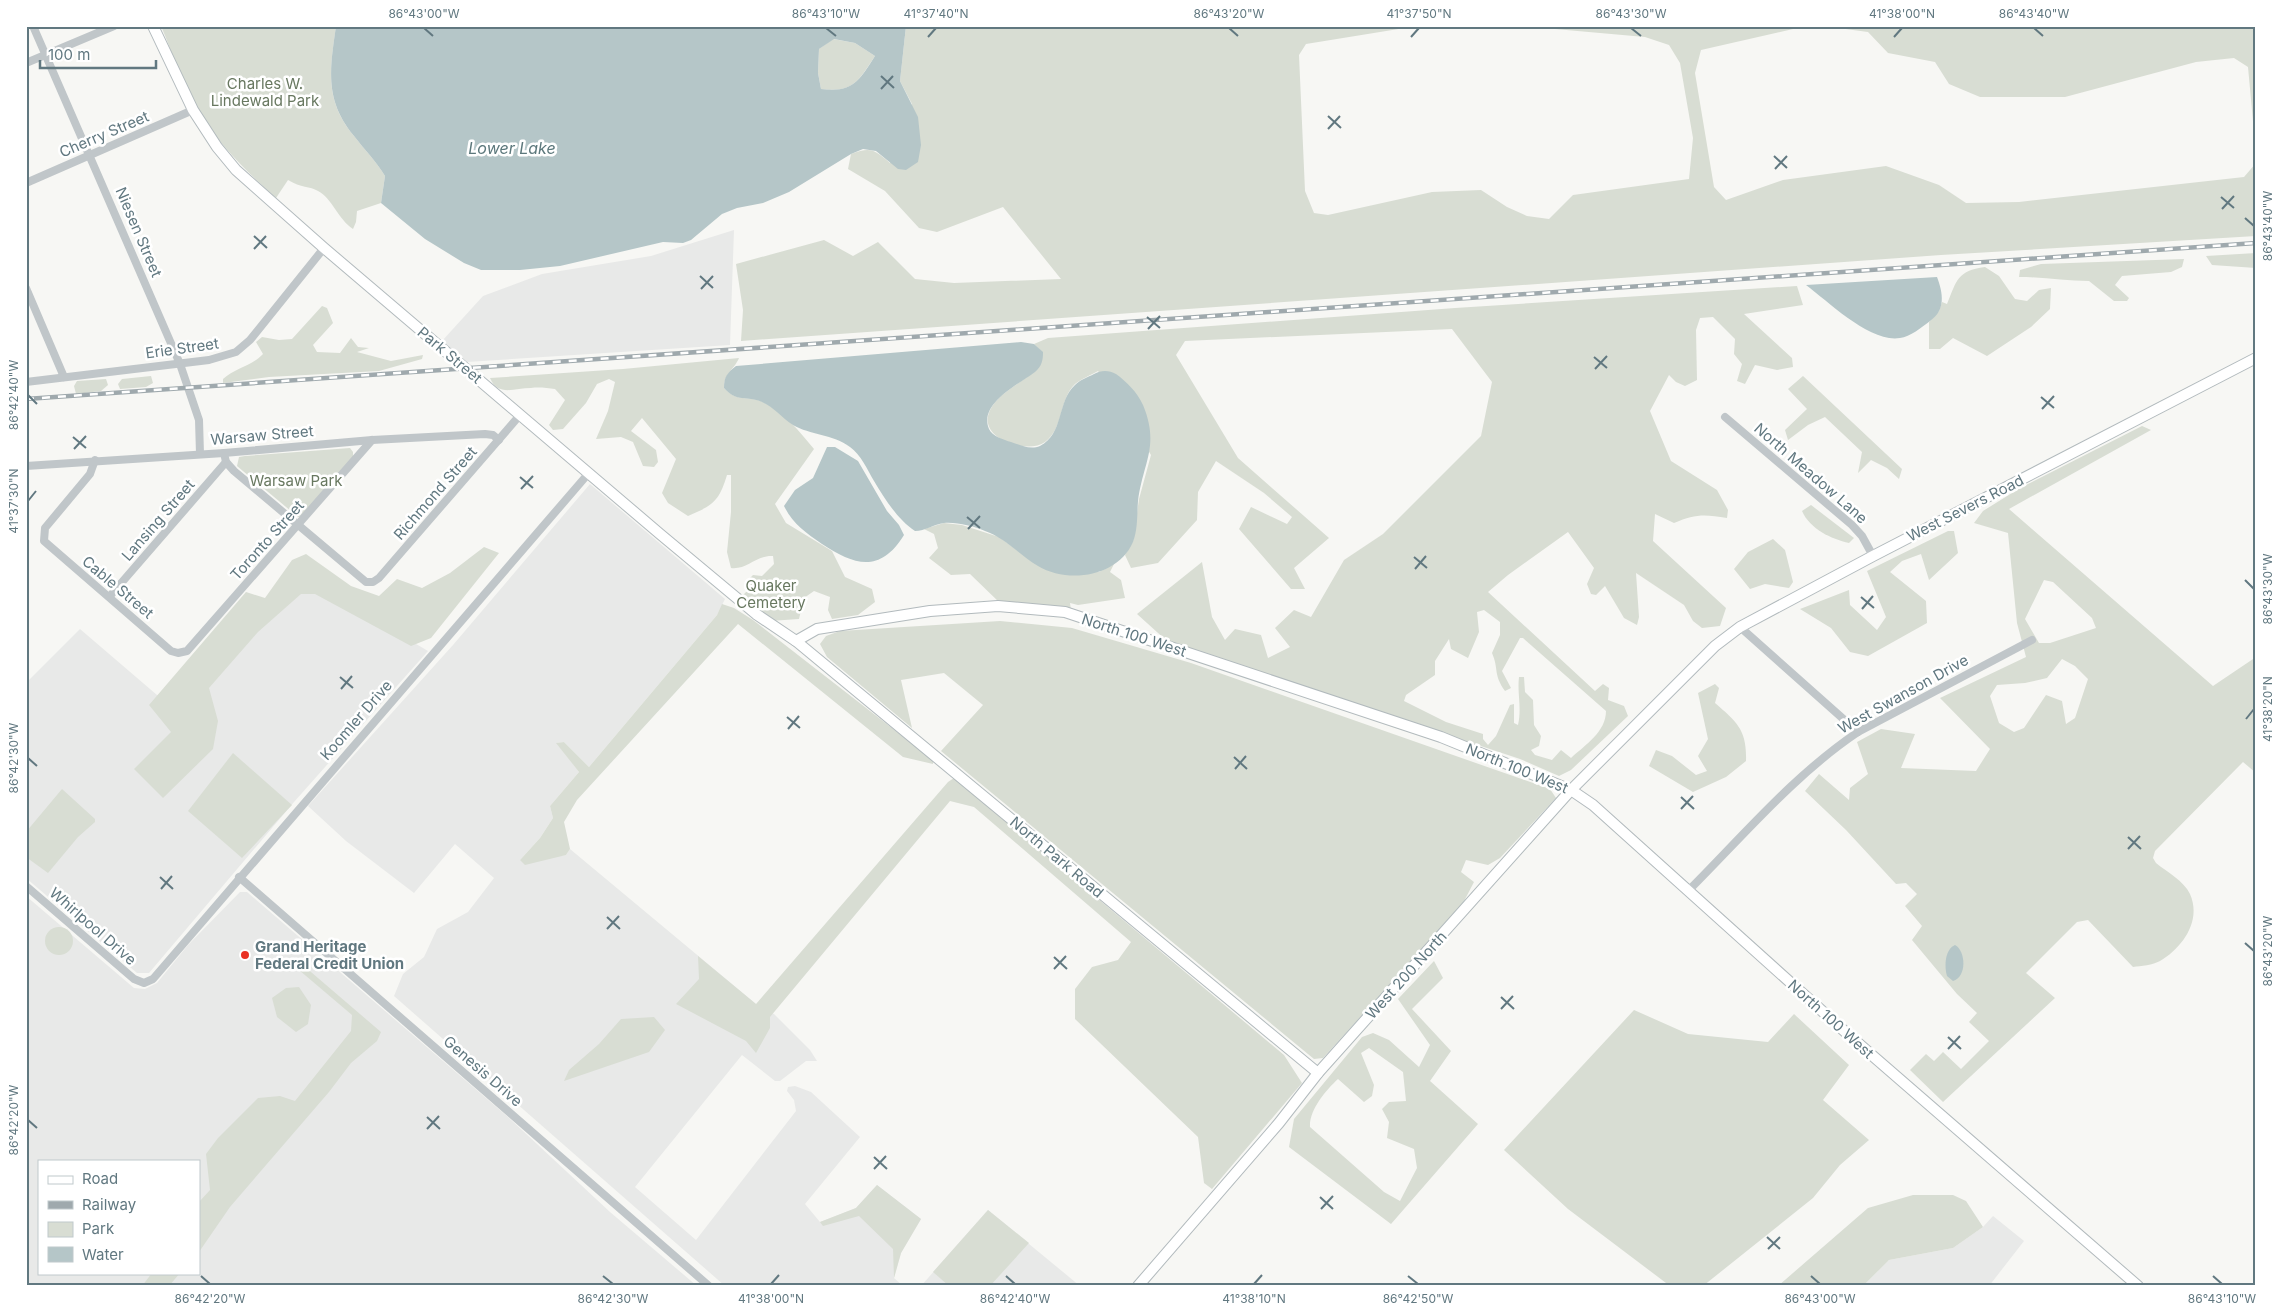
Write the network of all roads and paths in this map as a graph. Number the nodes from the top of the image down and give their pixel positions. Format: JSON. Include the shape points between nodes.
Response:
{"nodes":[{"id":1,"x":33,"y":26,"type":"edge"},
{"id":2,"x":114,"y":26,"type":"edge"},
{"id":3,"x":153,"y":26,"type":"edge"},
{"id":4,"x":46,"y":55,"type":"junction"},
{"id":5,"x":26,"y":63,"type":"edge"},
{"id":6,"x":193,"y":110,"type":"junction"},
{"id":7,"x":91,"y":155,"type":"junction"},
{"id":8,"x":26,"y":182,"type":"edge"},
{"id":9,"x":324,"y":248,"type":"junction"},
{"id":10,"x":26,"y":288,"type":"edge"},
{"id":11,"x":2256,"y":358,"type":"edge"},
{"id":12,"x":180,"y":364,"type":"junction"},
{"id":13,"x":64,"y":377,"type":"junction"},
{"id":14,"x":26,"y":382,"type":"edge"},
{"id":15,"x":520,"y":416,"type":"junction"},
{"id":16,"x":1725,"y":417,"type":"dead end"},
{"id":17,"x":372,"y":440,"type":"junction"},
{"id":18,"x":499,"y":440,"type":"junction"},
{"id":19,"x":200,"y":454,"type":"junction"},
{"id":20,"x":224,"y":454,"type":"junction"},
{"id":21,"x":95,"y":460,"type":"junction"},
{"id":22,"x":226,"y":462,"type":"junction"},
{"id":23,"x":26,"y":466,"type":"edge"},
{"id":24,"x":588,"y":474,"type":"junction"},
{"id":25,"x":299,"y":524,"type":"junction"},
{"id":26,"x":1873,"y":556,"type":"junction"},
{"id":27,"x":110,"y":596,"type":"junction"},
{"id":28,"x":1740,"y":627,"type":"junction"},
{"id":29,"x":2032,"y":640,"type":"dead end"},
{"id":30,"x":796,"y":641,"type":"junction"},
{"id":31,"x":178,"y":653,"type":"joint"},
{"id":32,"x":1685,"y":674,"type":"joint"},
{"id":33,"x":1858,"y":732,"type":"junction"},
{"id":34,"x":1571,"y":790,"type":"junction"},
{"id":35,"x":239,"y":877,"type":"junction"},
{"id":36,"x":26,"y":886,"type":"edge"},
{"id":37,"x":1689,"y":890,"type":"junction"},
{"id":38,"x":144,"y":983,"type":"joint"},
{"id":39,"x":1318,"y":1074,"type":"junction"},
{"id":40,"x":710,"y":1286,"type":"edge"},
{"id":41,"x":1138,"y":1286,"type":"edge"},
{"id":42,"x":2138,"y":1286,"type":"edge"}],
"edges":[{"from":1,"to":4,"type":"street","name":"Niesen Street"},
{"from":2,"to":4,"type":"street"},
{"from":3,"to":6,"type":"street","name":"Park Street"},
{"from":4,"to":5,"type":"street"},
{"from":4,"to":7,"type":"street","name":"Niesen Street"},
{"from":6,"to":7,"type":"street","name":"Cherry Street"},
{"from":6,"to":9,"type":"street","name":"Park Street","via":[[236,170]]},
{"from":7,"to":8,"type":"street","name":"Cherry Street"},
{"from":7,"to":12,"type":"street","name":"Niesen Street"},
{"from":9,"to":12,"type":"street","name":"Erie Street","via":[[240,349],[227,356]]},
{"from":9,"to":15,"type":"street","name":"Park Street"},
{"from":10,"to":13,"type":"street"},
{"from":11,"to":26,"type":"street","name":"West Severs Road"},
{"from":12,"to":13,"type":"street","name":"Erie Street"},
{"from":12,"to":19,"type":"street","name":"Niesen Street","via":[[199,420]]},
{"from":13,"to":14,"type":"street","name":"Erie Street"},
{"from":15,"to":18,"type":"street","name":"Richmond Street"},
{"from":15,"to":24,"type":"street","name":"Park Street"},
{"from":16,"to":26,"type":"street","name":"North Meadow Lane","via":[[1852,525]]},
{"from":17,"to":18,"type":"street","name":"Warsaw Street","via":[[484,434]]},
{"from":17,"to":20,"type":"street","name":"Warsaw Street"},
{"from":17,"to":25,"type":"street","name":"Toronto Street"},
{"from":18,"to":25,"type":"street","name":"Richmond Street","via":[[374,582],[366,582]]},
{"from":19,"to":20,"type":"street","name":"Warsaw Street"},
{"from":19,"to":21,"type":"street","name":"Warsaw Street"},
{"from":20,"to":22,"type":"street"},
{"from":21,"to":23,"type":"street","name":"Warsaw Street"},
{"from":21,"to":27,"type":"street","name":"Cable Street","via":[[90,474],[45,528],[44,538],[50,547]]},
{"from":22,"to":25,"type":"street"},
{"from":22,"to":27,"type":"street","name":"Lansing Street"},
{"from":24,"to":30,"type":"street","name":"Park Street","via":[[756,614]]},
{"from":24,"to":35,"type":"street","name":"Koomler Drive"},
{"from":25,"to":31,"type":"street","name":"Toronto Street","via":[[187,651]]},
{"from":26,"to":28,"type":"street","name":"West Severs Road"},
{"from":27,"to":31,"type":"street","name":"Cable Street","via":[[171,651]]},
{"from":28,"to":32,"type":"street","name":"West Severs Road"},
{"from":28,"to":33,"type":"street"},
{"from":29,"to":33,"type":"street","name":"West Swanson Drive"},
{"from":30,"to":34,"type":"street","name":"North 100 West","via":[[817,629],[930,611],[998,606],[1065,612],[1441,737]]},
{"from":30,"to":39,"type":"street","name":"North Park Road"},
{"from":32,"to":34,"type":"street","name":"West 200 North"},
{"from":33,"to":37,"type":"street","name":"West Swanson Drive","via":[[1817,762]]},
{"from":34,"to":37,"type":"street","name":"North 100 West"},
{"from":34,"to":39,"type":"street","name":"West 200 North"},
{"from":35,"to":38,"type":"street","name":"Koomler Drive","via":[[153,979]]},
{"from":35,"to":40,"type":"street","name":"Genesis Drive"},
{"from":36,"to":38,"type":"street","name":"Whirlpool Drive","via":[[134,979]]},
{"from":37,"to":42,"type":"street","name":"North 100 West","via":[[1858,1043]]},
{"from":39,"to":41,"type":"street","name":"West 200 North"}]}
